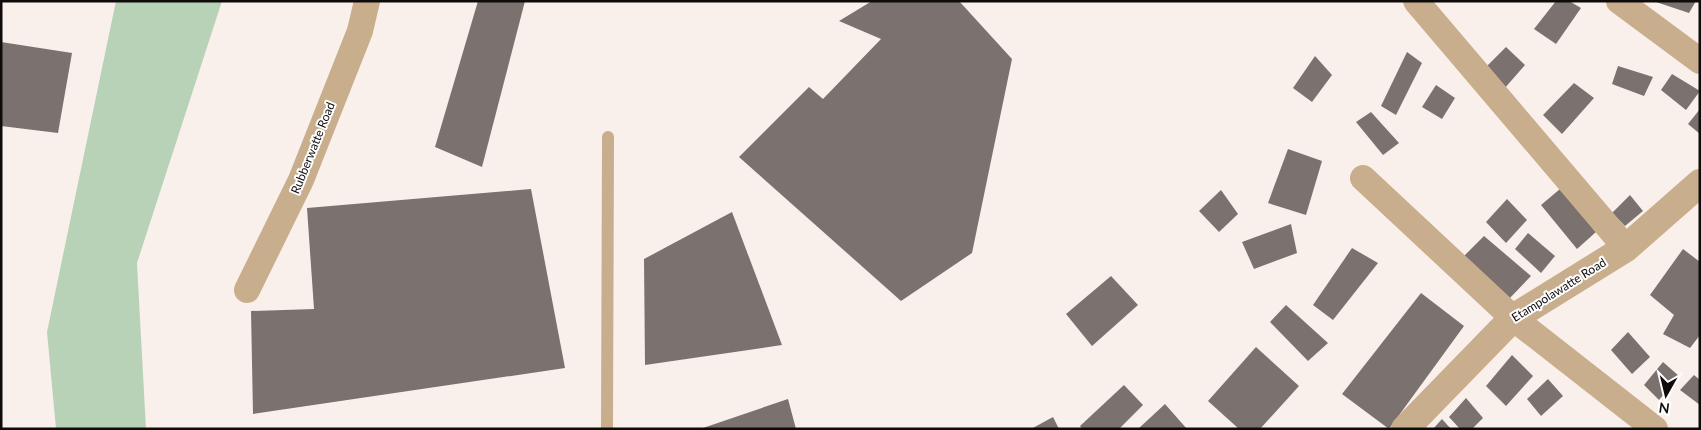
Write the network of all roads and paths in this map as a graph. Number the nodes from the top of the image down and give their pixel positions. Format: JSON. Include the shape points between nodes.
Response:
{"nodes":[{"id":1,"x":367,"y":1,"type":"edge"},
{"id":2,"x":1416,"y":1,"type":"edge"},
{"id":3,"x":1619,"y":1,"type":"edge"},
{"id":4,"x":1700,"y":61,"type":"edge"},
{"id":5,"x":608,"y":137,"type":"dead end"},
{"id":6,"x":1362,"y":178,"type":"dead end"},
{"id":7,"x":1700,"y":183,"type":"edge"},
{"id":8,"x":1626,"y":248,"type":"junction"},
{"id":9,"x":247,"y":290,"type":"dead end"},
{"id":10,"x":1513,"y":318,"type":"junction"},
{"id":11,"x":607,"y":429,"type":"edge"},
{"id":12,"x":1406,"y":429,"type":"edge"},
{"id":13,"x":1655,"y":429,"type":"edge"}],
"edges":[{"from":1,"to":9,"type":"street","name":"Rubberwatte Road","via":[[360,31],[301,180]]},
{"from":2,"to":8,"type":"street"},
{"from":3,"to":4,"type":"street"},
{"from":5,"to":11,"type":"lane"},
{"from":6,"to":10,"type":"street"},
{"from":7,"to":8,"type":"street","name":"Etampolawatte Road"},
{"from":8,"to":10,"type":"street","name":"Etampolawatte Road"},
{"from":10,"to":12,"type":"street","name":"Etampolawatte Road"},
{"from":10,"to":13,"type":"street"}]}
